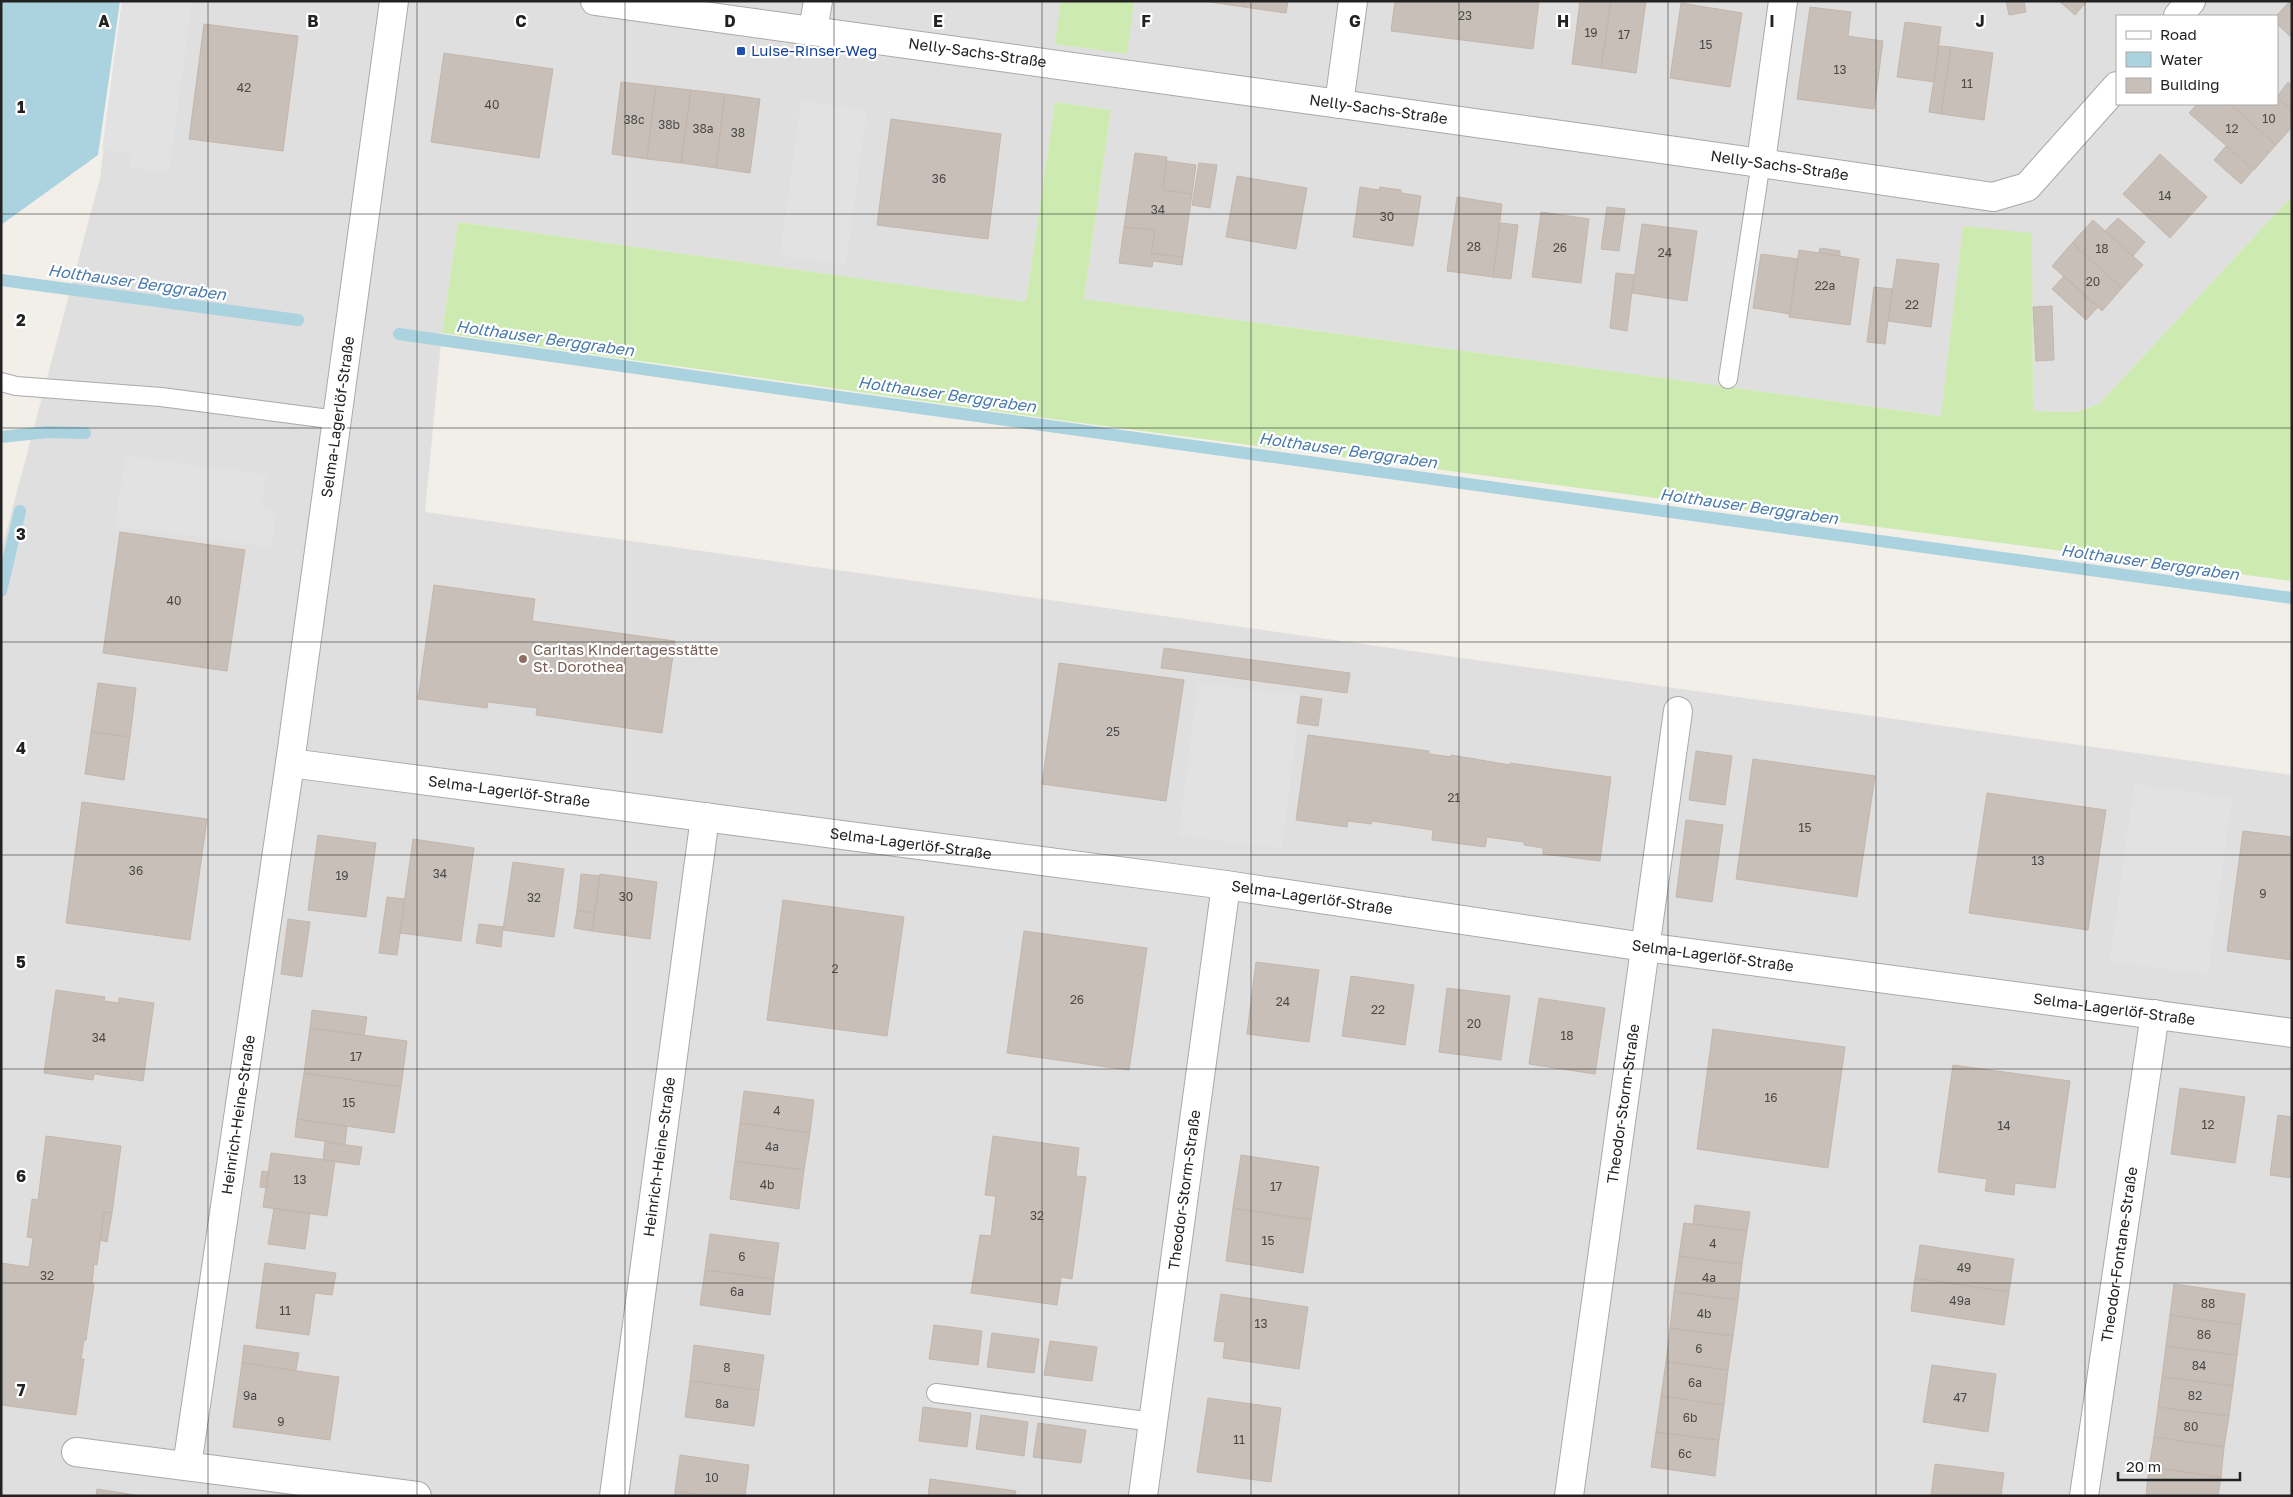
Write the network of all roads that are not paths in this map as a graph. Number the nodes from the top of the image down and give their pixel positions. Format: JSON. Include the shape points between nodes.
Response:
{"nodes":[{"id":1,"x":394,"y":1,"type":"edge"},
{"id":2,"x":595,"y":1,"type":"edge"},
{"id":3,"x":818,"y":1,"type":"edge"},
{"id":4,"x":1353,"y":1,"type":"edge"},
{"id":5,"x":1783,"y":1,"type":"edge"},
{"id":6,"x":2191,"y":1,"type":"edge"},
{"id":7,"x":2179,"y":15,"type":"edge"},
{"id":8,"x":813,"y":30,"type":"junction"},
{"id":9,"x":2116,"y":87,"type":"edge"},
{"id":10,"x":1339,"y":104,"type":"junction"},
{"id":11,"x":1760,"y":162,"type":"junction"},
{"id":12,"x":1728,"y":379,"type":"dead end"},
{"id":13,"x":1,"y":382,"type":"edge"},
{"id":14,"x":337,"y":420,"type":"junction"},
{"id":15,"x":1678,"y":712,"type":"dead end"},
{"id":16,"x":290,"y":763,"type":"junction"},
{"id":17,"x":705,"y":817,"type":"junction"},
{"id":18,"x":1226,"y":885,"type":"junction"},
{"id":19,"x":1645,"y":947,"type":"junction"},
{"id":20,"x":2155,"y":1014,"type":"junction"},
{"id":21,"x":2292,"y":1033,"type":"edge"},
{"id":22,"x":936,"y":1393,"type":"dead end"},
{"id":23,"x":1154,"y":1422,"type":"junction"},
{"id":24,"x":76,"y":1452,"type":"dead end"},
{"id":25,"x":187,"y":1466,"type":"junction"},
{"id":26,"x":417,"y":1496,"type":"edge"},
{"id":27,"x":614,"y":1496,"type":"edge"},
{"id":28,"x":1143,"y":1496,"type":"edge"},
{"id":29,"x":1569,"y":1496,"type":"edge"},
{"id":30,"x":2084,"y":1496,"type":"edge"}],
"edges":[{"from":1,"to":14,"type":"street","name":"Selma-Lagerlöf-Straße"},
{"from":2,"to":8,"type":"street","name":"Nelly-Sachs-Straße"},
{"from":3,"to":8,"type":"street"},
{"from":4,"to":10,"type":"street"},
{"from":5,"to":11,"type":"street"},
{"from":6,"to":7,"type":"street"},
{"from":8,"to":10,"type":"street","name":"Nelly-Sachs-Straße"},
{"from":9,"to":11,"type":"street","name":"Nelly-Sachs-Straße","via":[[2027,187],[1993,197]]},
{"from":10,"to":11,"type":"street","name":"Nelly-Sachs-Straße"},
{"from":11,"to":12,"type":"lane"},
{"from":13,"to":14,"type":"lane","via":[[16,386],[161,397]]},
{"from":14,"to":16,"type":"street","name":"Selma-Lagerlöf-Straße"},
{"from":15,"to":19,"type":"street","name":"Theodor-Storm-Straße"},
{"from":16,"to":17,"type":"street","name":"Selma-Lagerlöf-Straße"},
{"from":16,"to":25,"type":"street","name":"Heinrich-Heine-Straße"},
{"from":17,"to":18,"type":"street","name":"Selma-Lagerlöf-Straße"},
{"from":17,"to":27,"type":"street","name":"Heinrich-Heine-Straße"},
{"from":18,"to":19,"type":"street","name":"Selma-Lagerlöf-Straße"},
{"from":18,"to":23,"type":"street","name":"Theodor-Storm-Straße"},
{"from":19,"to":20,"type":"street","name":"Selma-Lagerlöf-Straße"},
{"from":19,"to":29,"type":"street","name":"Theodor-Storm-Straße"},
{"from":20,"to":21,"type":"street","name":"Selma-Lagerlöf-Straße"},
{"from":20,"to":30,"type":"street","name":"Theodor-Fontane-Straße"},
{"from":22,"to":23,"type":"lane"},
{"from":23,"to":28,"type":"street","name":"Theodor-Storm-Straße"},
{"from":24,"to":25,"type":"street"},
{"from":25,"to":26,"type":"street"}]}
